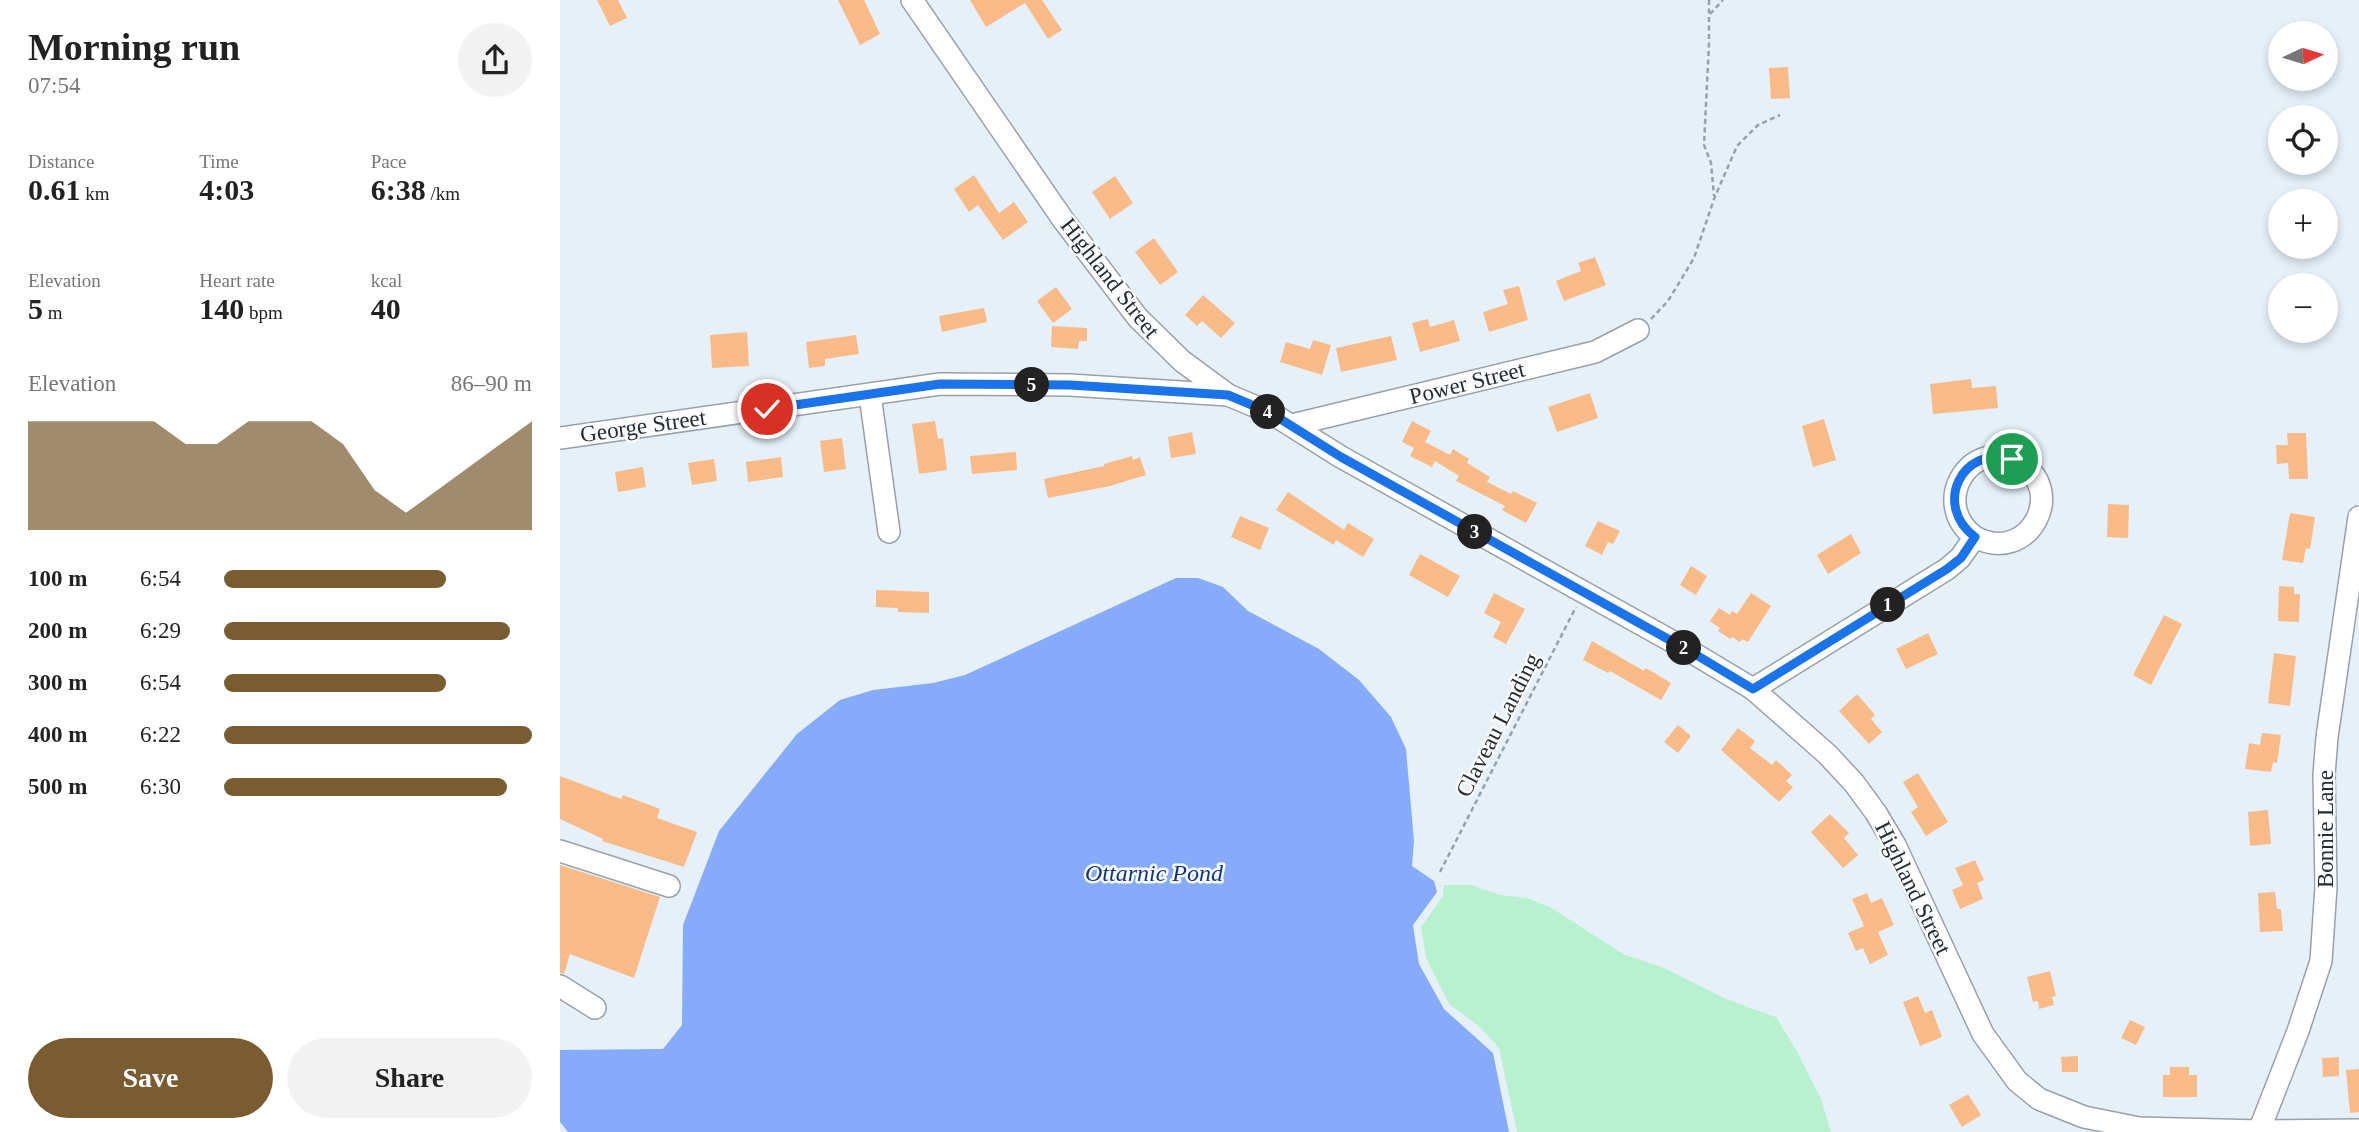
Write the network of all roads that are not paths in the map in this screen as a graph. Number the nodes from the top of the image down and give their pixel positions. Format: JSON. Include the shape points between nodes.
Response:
{"nodes":[{"id":1,"x":912,"y":0,"type":"edge"},
{"id":2,"x":1638,"y":330,"type":"road end"},
{"id":3,"x":870,"y":395,"type":"junction"},
{"id":4,"x":1228,"y":395,"type":"junction"},
{"id":5,"x":1292,"y":425,"type":"junction"},
{"id":6,"x":560,"y":438,"type":"edge"},
{"id":7,"x":2359,"y":517,"type":"edge"},
{"id":8,"x":889,"y":532,"type":"dead end"},
{"id":9,"x":1975,"y":537,"type":"junction"},
{"id":10,"x":2351,"y":619,"type":"edge"},
{"id":11,"x":1753,"y":689,"type":"junction"},
{"id":12,"x":560,"y":851,"type":"edge"},
{"id":13,"x":669,"y":886,"type":"dead end"},
{"id":14,"x":560,"y":986,"type":"edge"},
{"id":15,"x":595,"y":1008,"type":"dead end"},
{"id":16,"x":2359,"y":1130,"type":"edge"},
{"id":17,"x":2259,"y":1131,"type":"edge"}],
"edges":[{"from":1,"to":4,"type":"street","name":"Highland Street","via":[[1056,209],[1138,318],[1182,361]]},
{"from":2,"to":5,"type":"street","name":"Power Street","via":[[1595,352]]},
{"from":3,"to":4,"type":"street","name":"George Street","via":[[940,384],[1070,385]]},
{"from":3,"to":6,"type":"street","name":"George Street"},
{"from":3,"to":8,"type":"street"},
{"from":4,"to":5,"type":"street","name":"Highland Street"},
{"from":5,"to":11,"type":"street","name":"Highland Street"},
{"from":7,"to":10,"type":"street","name":"Bonnie Lane"},
{"from":9,"to":9,"type":"street","via":[[1992,543],[2010,542],[2036,521],[2039,488],[2033,475],[2018,462],[1985,458],[1959,480],[1955,508],[1960,522]]},
{"from":9,"to":11,"type":"street","via":[[1947,569]]},
{"from":10,"to":17,"type":"street","name":"Bonnie Lane","via":[[2324,775],[2326,887],[2321,961]]},
{"from":11,"to":17,"type":"street","name":"Highland Street","via":[[1827,754],[1876,813],[1912,879],[1983,1034],[2017,1082],[2039,1099],[2102,1122]]},
{"from":12,"to":13,"type":"street"},
{"from":14,"to":15,"type":"street"},
{"from":16,"to":17,"type":"street","name":"Highland Street"}]}
